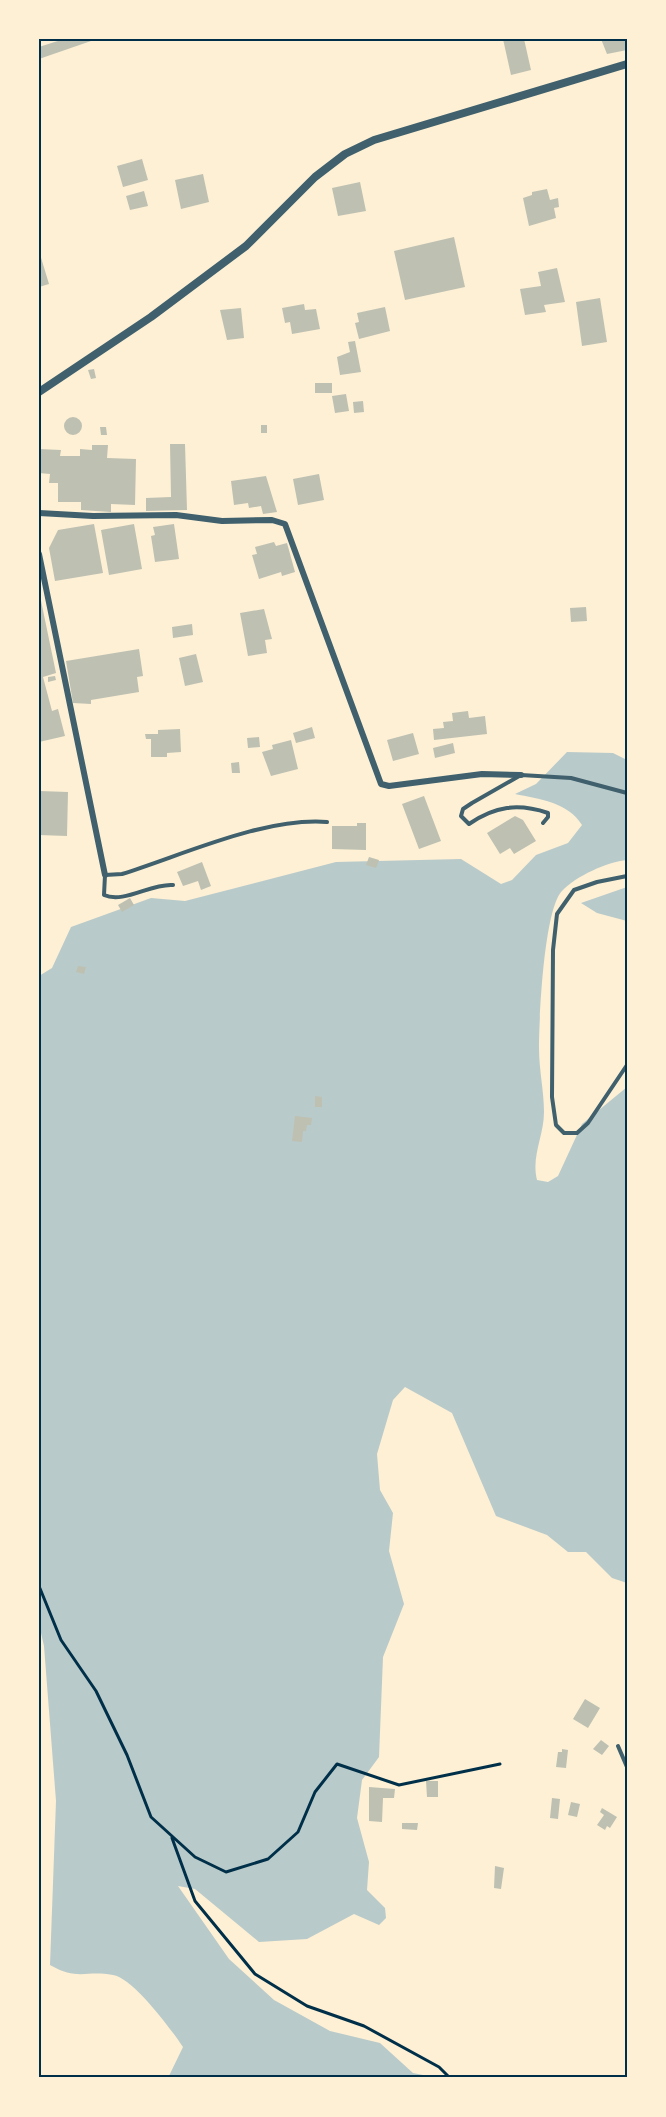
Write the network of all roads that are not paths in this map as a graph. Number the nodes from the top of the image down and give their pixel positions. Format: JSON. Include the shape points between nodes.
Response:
{"nodes":[{"id":1,"x":627,"y":64,"type":"edge"},
{"id":2,"x":39,"y":392,"type":"edge"},
{"id":3,"x":39,"y":513,"type":"edge"},
{"id":4,"x":39,"y":554,"type":"edge"},
{"id":5,"x":521,"y":775,"type":"junction"},
{"id":6,"x":627,"y":793,"type":"edge"},
{"id":7,"x":327,"y":822,"type":"dead end"},
{"id":8,"x":543,"y":823,"type":"dead end"},
{"id":9,"x":105,"y":875,"type":"junction"},
{"id":10,"x":627,"y":876,"type":"edge"},
{"id":11,"x":173,"y":885,"type":"dead end"},
{"id":12,"x":627,"y":1065,"type":"edge"},
{"id":13,"x":618,"y":1746,"type":"dead end"},
{"id":14,"x":627,"y":1767,"type":"edge"}],
"edges":[{"from":1,"to":2,"type":"street","via":[[374,140],[345,154],[315,177],[246,246],[151,317]]},
{"from":3,"to":5,"type":"street","via":[[176,515],[285,524],[381,784],[482,774]]},
{"from":4,"to":9,"type":"street"},
{"from":5,"to":6,"type":"lane","via":[[571,778]]},
{"from":5,"to":8,"type":"lane","via":[[463,809],[461,816],[469,824],[490,811],[518,806],[548,813]]},
{"from":7,"to":9,"type":"lane","via":[[295,822]]},
{"from":9,"to":11,"type":"lane","via":[[104,895],[109,897],[162,884]]},
{"from":10,"to":12,"type":"lane","via":[[574,890],[557,914],[552,1002],[552,1097],[556,1125],[564,1133],[577,1133]]},
{"from":13,"to":14,"type":"lane"}]}
